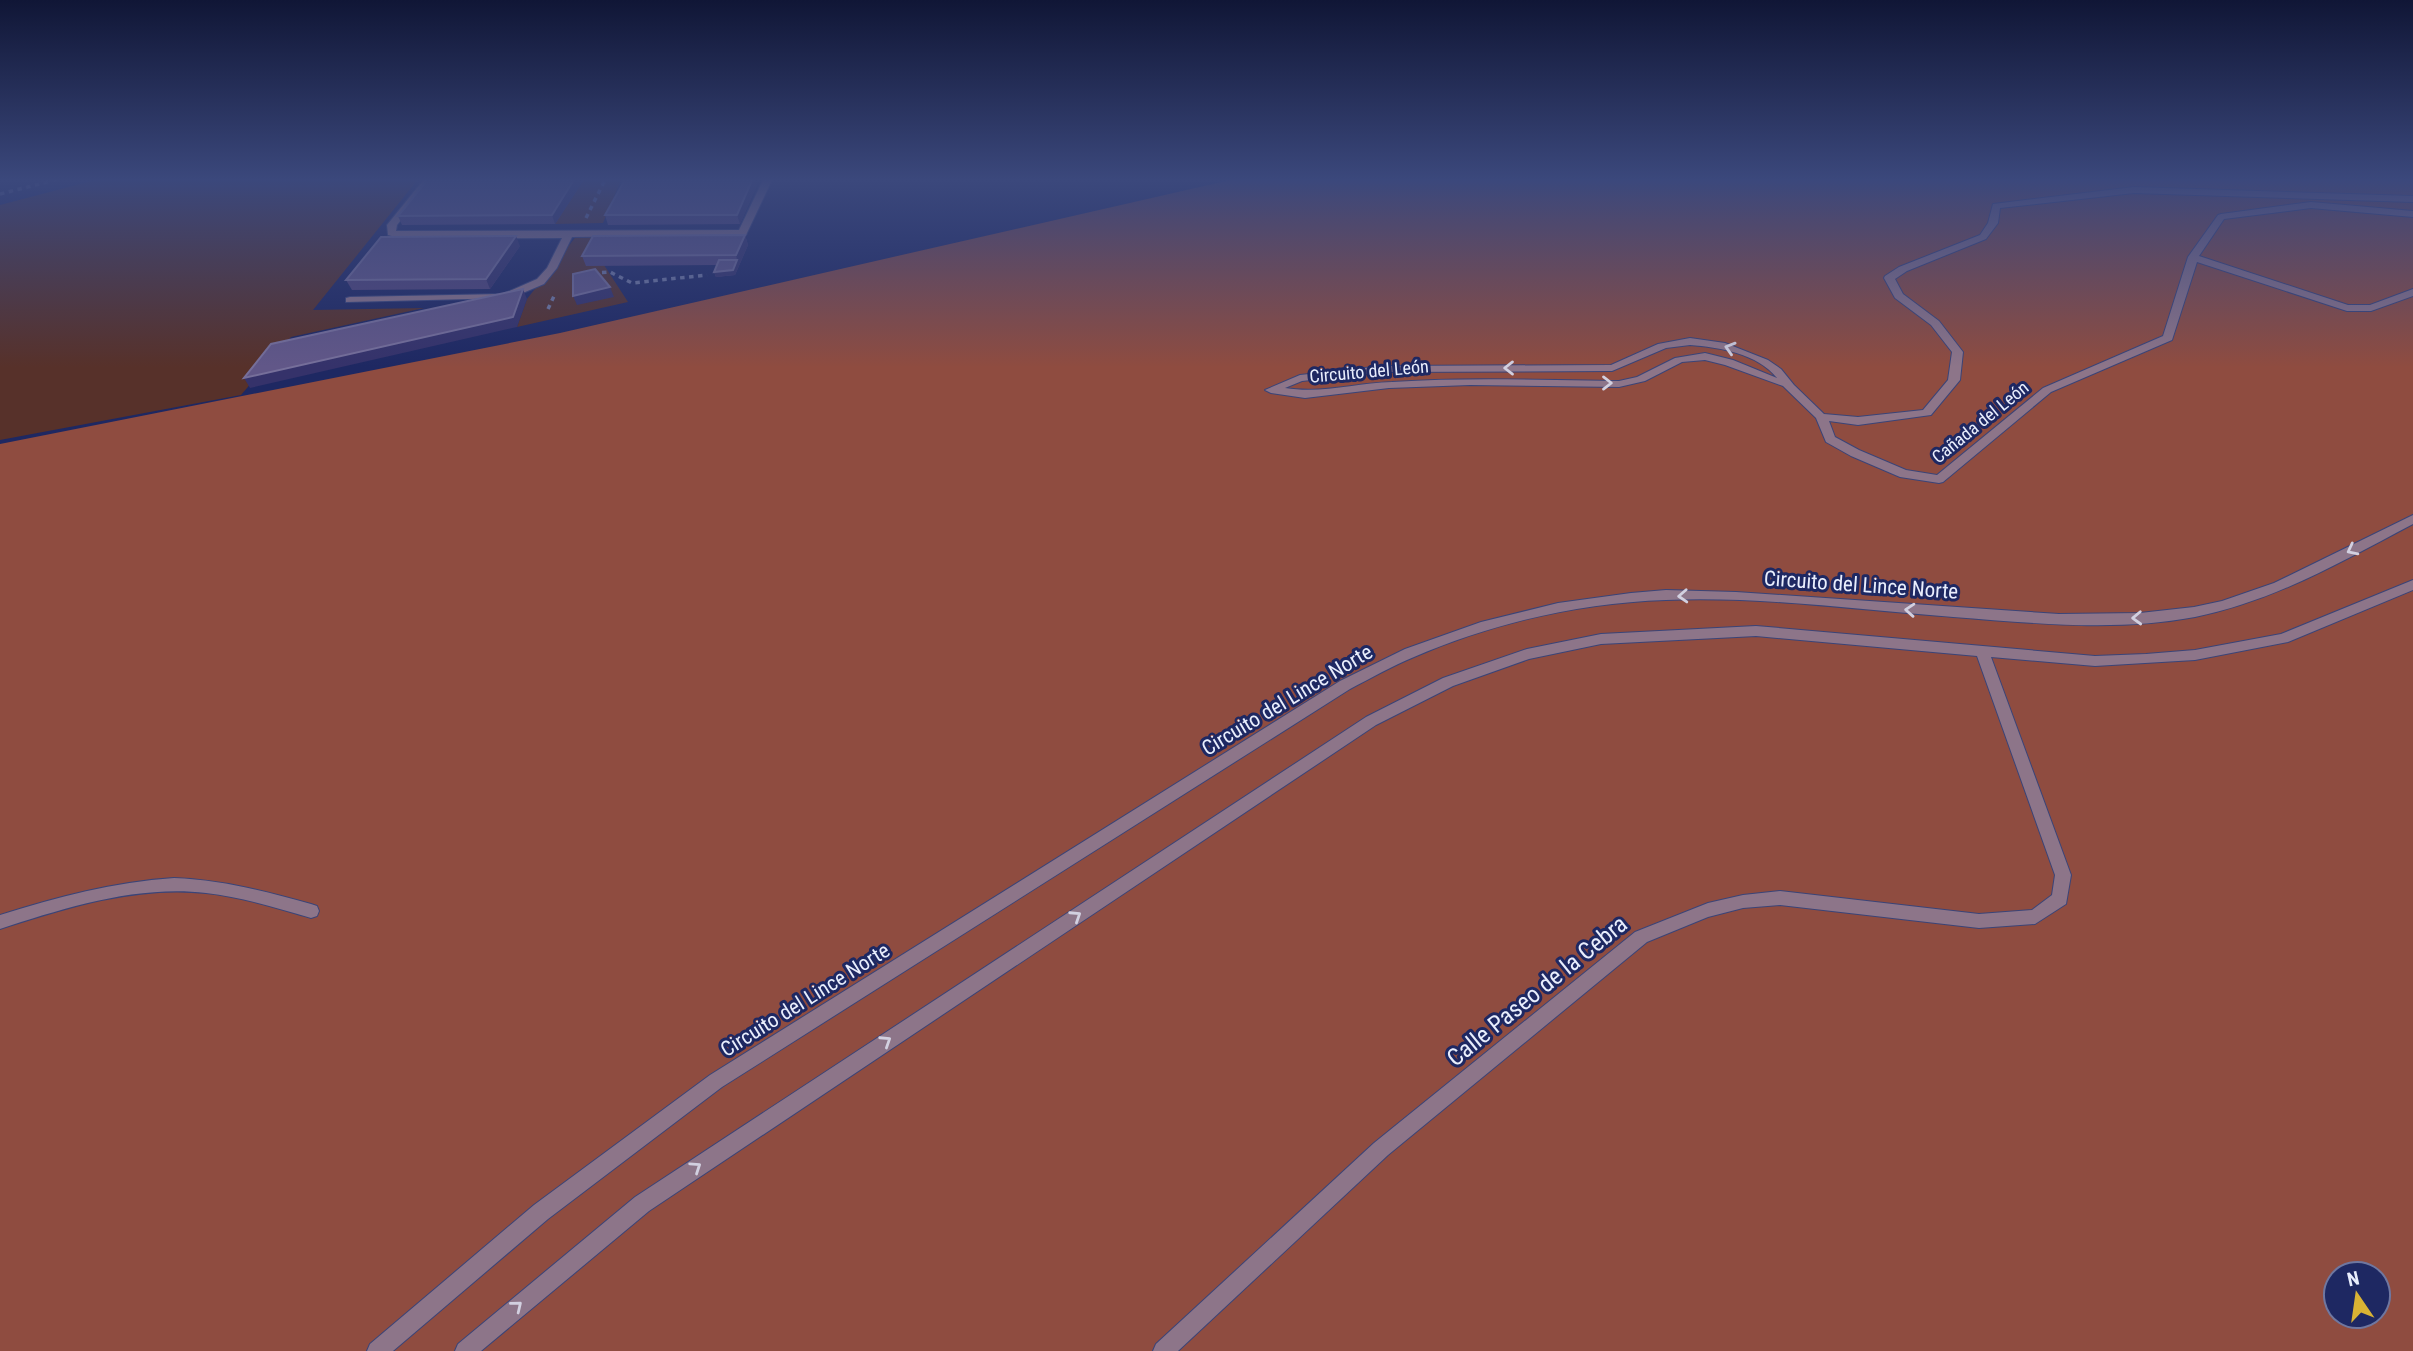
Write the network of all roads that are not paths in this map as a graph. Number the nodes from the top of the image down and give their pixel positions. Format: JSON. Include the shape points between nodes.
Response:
{"nodes":[{"id":1,"x":569,"y":241,"type":"edge"},
{"id":2,"x":1973,"y":241,"type":"edge"},
{"id":3,"x":2204,"y":241,"type":"edge"},
{"id":4,"x":2193,"y":257,"type":"junction"},
{"id":5,"x":2413,"y":292,"type":"edge"},
{"id":6,"x":504,"y":297,"type":"junction"},
{"id":7,"x":350,"y":300,"type":"dead end"},
{"id":8,"x":438,"y":312,"type":"edge"},
{"id":9,"x":1787,"y":384,"type":"junction"},
{"id":10,"x":1821,"y":417,"type":"junction"},
{"id":11,"x":2413,"y":519,"type":"edge"},
{"id":12,"x":2413,"y":585,"type":"edge"},
{"id":13,"x":1982,"y":651,"type":"junction"},
{"id":14,"x":311,"y":911,"type":"dead end"},
{"id":15,"x":0,"y":922,"type":"edge"},
{"id":16,"x":377,"y":1351,"type":"edge"},
{"id":17,"x":465,"y":1351,"type":"edge"},
{"id":18,"x":1163,"y":1351,"type":"edge"}],
"edges":[{"from":1,"to":6,"type":"street","via":[[547,278],[527,291]]},
{"from":2,"to":10,"type":"street","name":"Cañada del León","via":[[1889,278],[1899,296],[1935,323],[1958,352],[1954,380],[1927,413],[1858,421]]},
{"from":3,"to":4,"type":"street","name":"Cañada del León"},
{"from":4,"to":5,"type":"street","via":[[2347,308],[2371,308]]},
{"from":4,"to":10,"type":"street","name":"Cañada del León","via":[[2168,338],[2047,390],[1939,479],[1904,474],[1855,453],[1830,439]]},
{"from":6,"to":7,"type":"street"},
{"from":6,"to":8,"type":"street"},
{"from":9,"to":9,"type":"street","name":"Circuito del León","one_way":true,"via":[[1777,371],[1744,353],[1681,342],[1612,368],[1383,369],[1300,378],[1271,390],[1305,395],[1470,382],[1619,384],[1692,357],[1717,359]]},
{"from":9,"to":10,"type":"street","name":"Circuito del León"},
{"from":11,"to":16,"type":"street","name":"Circuito del Lince Norte","one_way":true,"via":[[2295,579],[2232,602],[2152,618],[2009,617],[1700,595],[1619,598],[1471,631],[1420,649],[1345,685],[716,1081],[541,1212]]},
{"from":12,"to":13,"type":"street","via":[[2283,639],[2241,648],[2095,661]]},
{"from":17,"to":13,"type":"street","one_way":true,"via":[[642,1203],[1371,721],[1448,682],[1527,654],[1601,639],[1679,633],[1756,631]]},
{"from":13,"to":18,"type":"street","name":"Calle Paseo de la Cebra","via":[[2063,875],[2060,899],[2048,910],[2035,917],[1979,921],[1780,898],[1752,899],[1679,918],[1641,937],[1381,1149]]},
{"from":14,"to":15,"type":"street","via":[[231,889],[171,885],[96,894]]}]}
